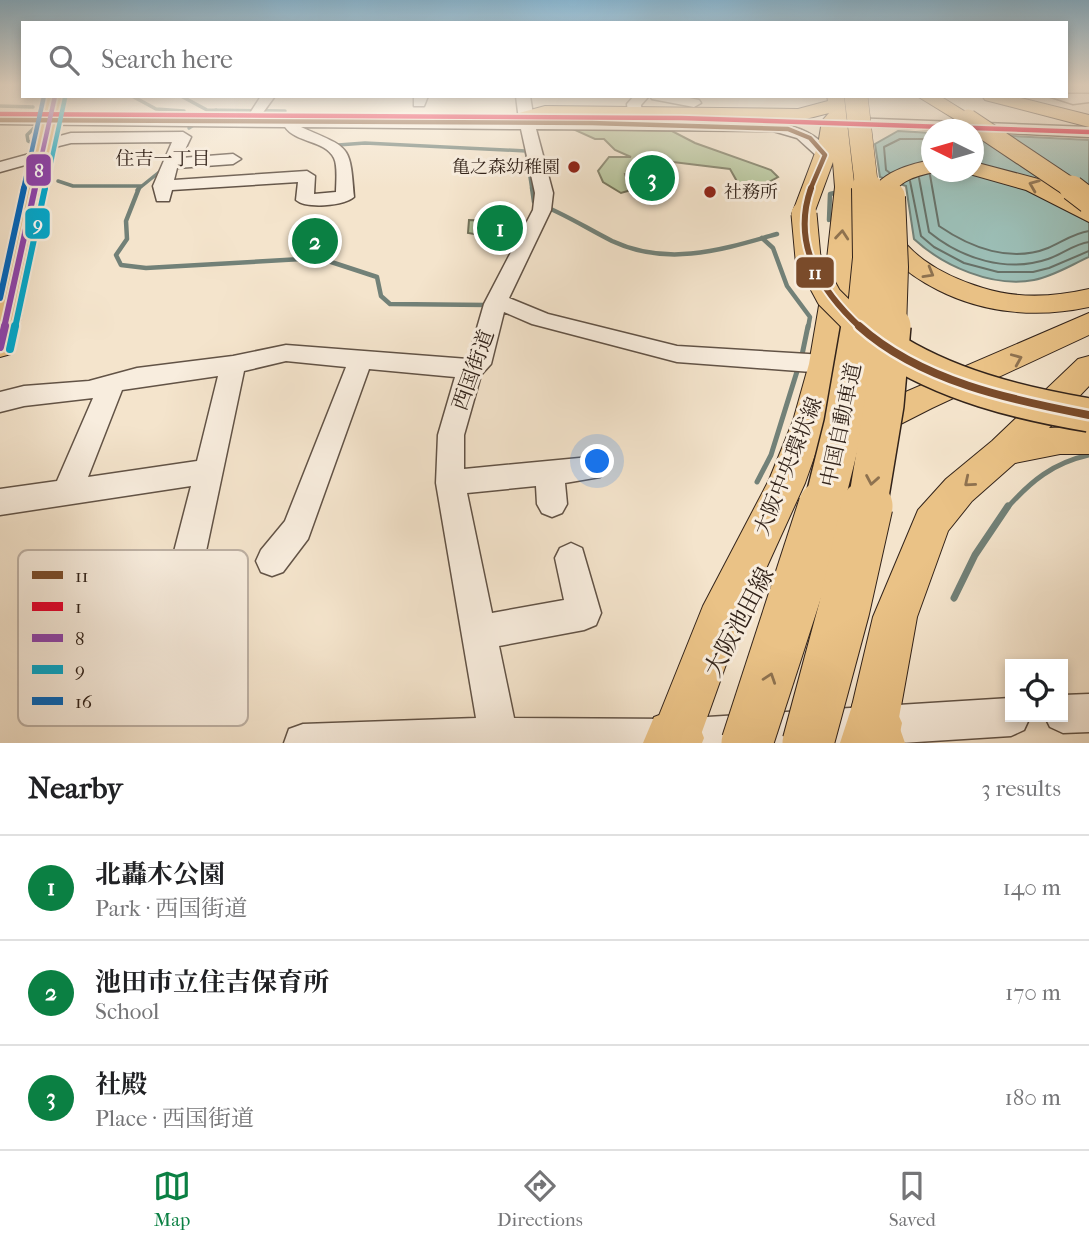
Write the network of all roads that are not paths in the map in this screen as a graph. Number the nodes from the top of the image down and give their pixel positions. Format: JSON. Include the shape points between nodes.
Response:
{"nodes":[{"id":1,"x":30,"y":119,"type":"edge"},
{"id":2,"x":131,"y":119,"type":"edge"},
{"id":3,"x":294,"y":119,"type":"edge"},
{"id":4,"x":339,"y":119,"type":"edge"},
{"id":5,"x":527,"y":119,"type":"edge"},
{"id":6,"x":639,"y":119,"type":"edge"},
{"id":7,"x":839,"y":119,"type":"edge"},
{"id":8,"x":844,"y":119,"type":"edge"},
{"id":9,"x":849,"y":119,"type":"edge"},
{"id":10,"x":852,"y":119,"type":"edge"},
{"id":11,"x":968,"y":119,"type":"edge"},
{"id":12,"x":302,"y":120,"type":"junction"},
{"id":13,"x":0,"y":123,"type":"edge"},
{"id":14,"x":50,"y":123,"type":"edge"},
{"id":15,"x":984,"y":124,"type":"edge"},
{"id":16,"x":984,"y":125,"type":"edge"},
{"id":17,"x":1089,"y":132,"type":"edge"},
{"id":18,"x":825,"y":155,"type":"junction"},
{"id":19,"x":233,"y":159,"type":"dead end"},
{"id":20,"x":173,"y":163,"type":"junction"},
{"id":21,"x":0,"y":167,"type":"edge"},
{"id":22,"x":921,"y":168,"type":"edge"},
{"id":23,"x":984,"y":171,"type":"edge"},
{"id":24,"x":1089,"y":188,"type":"edge"},
{"id":25,"x":1089,"y":201,"type":"edge"},
{"id":26,"x":1089,"y":215,"type":"edge"},
{"id":27,"x":1089,"y":298,"type":"edge"},
{"id":28,"x":495,"y":304,"type":"junction"},
{"id":29,"x":1089,"y":323,"type":"edge"},
{"id":30,"x":0,"y":347,"type":"edge"},
{"id":31,"x":360,"y":361,"type":"junction"},
{"id":32,"x":825,"y":363,"type":"junction"},
{"id":33,"x":233,"y":365,"type":"junction"},
{"id":34,"x":470,"y":370,"type":"junction"},
{"id":35,"x":112,"y":383,"type":"junction"},
{"id":36,"x":1085,"y":386,"type":"edge"},
{"id":37,"x":0,"y":402,"type":"edge"},
{"id":38,"x":1089,"y":440,"type":"edge"},
{"id":39,"x":1005,"y":451,"type":"junction"},
{"id":40,"x":590,"y":470,"type":"dead end"},
{"id":41,"x":209,"y":471,"type":"junction"},
{"id":42,"x":550,"y":474,"type":"junction"},
{"id":43,"x":450,"y":483,"type":"junction"},
{"id":44,"x":66,"y":492,"type":"junction"},
{"id":45,"x":0,"y":502,"type":"edge"},
{"id":46,"x":552,"y":504,"type":"dead end"},
{"id":47,"x":190,"y":550,"type":"edge"},
{"id":48,"x":571,"y":558,"type":"dead end"},
{"id":49,"x":272,"y":561,"type":"dead end"},
{"id":50,"x":479,"y":633,"type":"junction"},
{"id":51,"x":1089,"y":713,"type":"edge"},
{"id":52,"x":1068,"y":714,"type":"edge"},
{"id":53,"x":1005,"y":718,"type":"edge"},
{"id":54,"x":874,"y":736,"type":"edge"},
{"id":55,"x":499,"y":737,"type":"junction"},
{"id":56,"x":670,"y":741,"type":"edge"},
{"id":57,"x":303,"y":743,"type":"edge"},
{"id":58,"x":747,"y":743,"type":"edge"},
{"id":59,"x":808,"y":743,"type":"edge"}],
"edges":[{"from":1,"to":14,"type":"street"},
{"from":2,"to":14,"type":"street"},
{"from":3,"to":12,"type":"street"},
{"from":4,"to":12,"type":"street"},
{"from":5,"to":28,"type":"street","name":"西国街道","via":[[544,193],[542,211]]},
{"from":6,"to":18,"type":"street","via":[[779,127],[810,138]]},
{"from":7,"to":18,"type":"main road"},
{"from":32,"to":8,"type":"main road","name":"大阪中央環状線","one_way":true,"via":[[846,187]]},
{"from":58,"to":9,"type":"highway","name":"中国自動車道","one_way":true,"bridge":true,"via":[[798,598],[835,463],[853,369],[868,229],[866,168]]},
{"from":10,"to":59,"type":"highway","name":"中国自動車道","one_way":true,"bridge":true,"via":[[890,187],[893,305],[888,382],[846,612]]},
{"from":11,"to":17,"type":"street"},
{"from":12,"to":14,"type":"street"},
{"from":12,"to":20,"type":"street","via":[[295,130],[333,147],[343,158],[345,197],[305,200],[307,176],[162,186]]},
{"from":13,"to":14,"type":"street"},
{"from":14,"to":20,"type":"street","via":[[71,138],[183,137]]},
{"from":14,"to":21,"type":"street"},
{"from":14,"to":30,"type":"main road"},
{"from":15,"to":24,"type":"main road"},
{"from":16,"to":25,"type":"main road","bridge":true},
{"from":18,"to":36,"type":"main road","bridge":true,"via":[[804,214],[806,251],[820,283],[855,323],[914,363],[974,389],[1030,405]]},
{"from":19,"to":20,"type":"street"},
{"from":22,"to":27,"type":"main road","one_way":true,"via":[[889,181],[878,203],[880,223],[897,250],[924,271],[964,290],[1001,300],[1055,303]]},
{"from":26,"to":23,"type":"main road","one_way":true,"via":[[1034,185]]},
{"from":28,"to":32,"type":"street","via":[[677,355]]},
{"from":28,"to":34,"type":"street","name":"西国街道","via":[[479,364]]},
{"from":56,"to":29,"type":"main road","name":"大阪池田線","one_way":true,"via":[[812,484],[852,434],[897,409]]},
{"from":31,"to":33,"type":"street","via":[[286,353]]},
{"from":31,"to":34,"type":"street"},
{"from":31,"to":49,"type":"street","via":[[297,529]]},
{"from":32,"to":56,"type":"main road","name":"大阪中央環状線","via":[[810,421],[786,483],[719,622]]},
{"from":33,"to":35,"type":"street"},
{"from":33,"to":41,"type":"street"},
{"from":34,"to":43,"type":"street","name":"西国街道","via":[[451,435]]},
{"from":35,"to":37,"type":"street"},
{"from":35,"to":44,"type":"street"},
{"from":36,"to":39,"type":"main road"},
{"from":38,"to":39,"type":"main road","via":[[1060,440]]},
{"from":39,"to":54,"type":"main road","one_way":true,"via":[[959,490],[932,522],[895,617]]},
{"from":40,"to":42,"type":"street"},
{"from":41,"to":44,"type":"street"},
{"from":41,"to":47,"type":"street"},
{"from":42,"to":43,"type":"street"},
{"from":42,"to":46,"type":"street"},
{"from":43,"to":50,"type":"street","name":"西国街道"},
{"from":44,"to":45,"type":"street"},
{"from":48,"to":50,"type":"street","via":[[584,613]]},
{"from":50,"to":55,"type":"street","name":"西国街道"},
{"from":51,"to":52,"type":"street"},
{"from":53,"to":54,"type":"street"},
{"from":54,"to":56,"type":"street"},
{"from":55,"to":56,"type":"street"},
{"from":55,"to":57,"type":"street"}]}
